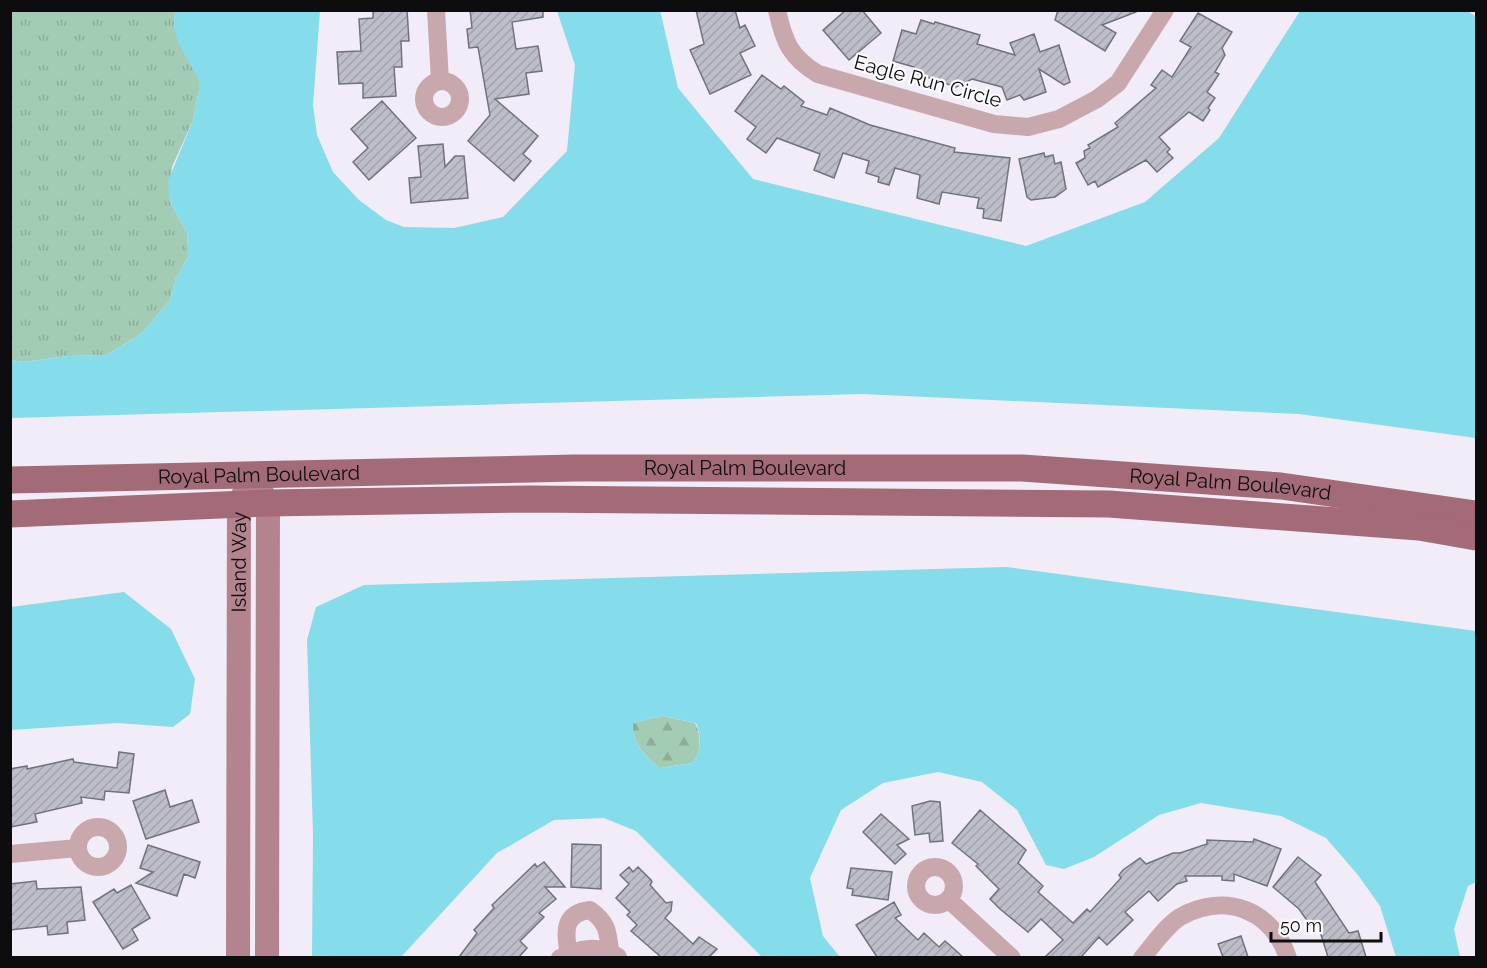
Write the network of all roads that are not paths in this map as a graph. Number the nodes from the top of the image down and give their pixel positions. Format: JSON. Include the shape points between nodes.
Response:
{"nodes":[{"id":1,"x":436,"y":10,"type":"edge"},
{"id":2,"x":777,"y":10,"type":"edge"},
{"id":3,"x":1165,"y":10,"type":"edge"},
{"id":4,"x":440,"y":81,"type":"dead end"},
{"id":5,"x":252,"y":476,"type":"junction"},
{"id":6,"x":10,"y":480,"type":"edge"},
{"id":7,"x":268,"y":503,"type":"junction"},
{"id":8,"x":238,"y":504,"type":"junction"},
{"id":9,"x":10,"y":514,"type":"edge"},
{"id":10,"x":1476,"y":514,"type":"edge"},
{"id":11,"x":1476,"y":537,"type":"edge"},
{"id":12,"x":78,"y":848,"type":"dead end"},
{"id":13,"x":10,"y":854,"type":"edge"},
{"id":14,"x":949,"y":900,"type":"dead end"},
{"id":15,"x":614,"y":954,"type":"edge"},
{"id":16,"x":565,"y":955,"type":"edge"},
{"id":17,"x":238,"y":957,"type":"edge"},
{"id":18,"x":267,"y":957,"type":"edge"},
{"id":19,"x":1012,"y":957,"type":"edge"},
{"id":20,"x":1142,"y":957,"type":"edge"},
{"id":21,"x":1288,"y":957,"type":"edge"}],
"edges":[{"from":1,"to":4,"type":"street"},
{"from":2,"to":3,"type":"street","name":"Eagle Run Circle","via":[[788,47],[802,64],[818,74],[994,124],[1028,127],[1059,119],[1118,83]]},
{"from":5,"to":6,"type":"main road","name":"Royal Palm Boulevard"},
{"from":5,"to":7,"type":"street","name":"Island Way"},
{"from":5,"to":8,"type":"street","name":"Island Way"},
{"from":5,"to":10,"type":"main road","name":"Royal Palm Boulevard","via":[[575,468],[1022,468],[1281,486]]},
{"from":7,"to":8,"type":"main road","name":"Royal Palm Boulevard"},
{"from":7,"to":11,"type":"main road","name":"Royal Palm Boulevard","via":[[529,499],[1109,504],[1419,527]]},
{"from":7,"to":18,"type":"street","name":"Island Way"},
{"from":8,"to":9,"type":"main road","name":"Royal Palm Boulevard"},
{"from":8,"to":17,"type":"street","name":"Island Way"},
{"from":12,"to":13,"type":"street"},
{"from":14,"to":19,"type":"street"},
{"from":15,"to":16,"type":"street","via":[[588,948]]},
{"from":15,"to":16,"type":"street","via":[[608,928],[590,910],[579,911],[569,919],[564,932]]},
{"from":20,"to":21,"type":"street","via":[[1179,918],[1208,906],[1238,905],[1269,924],[1283,942]]}]}
